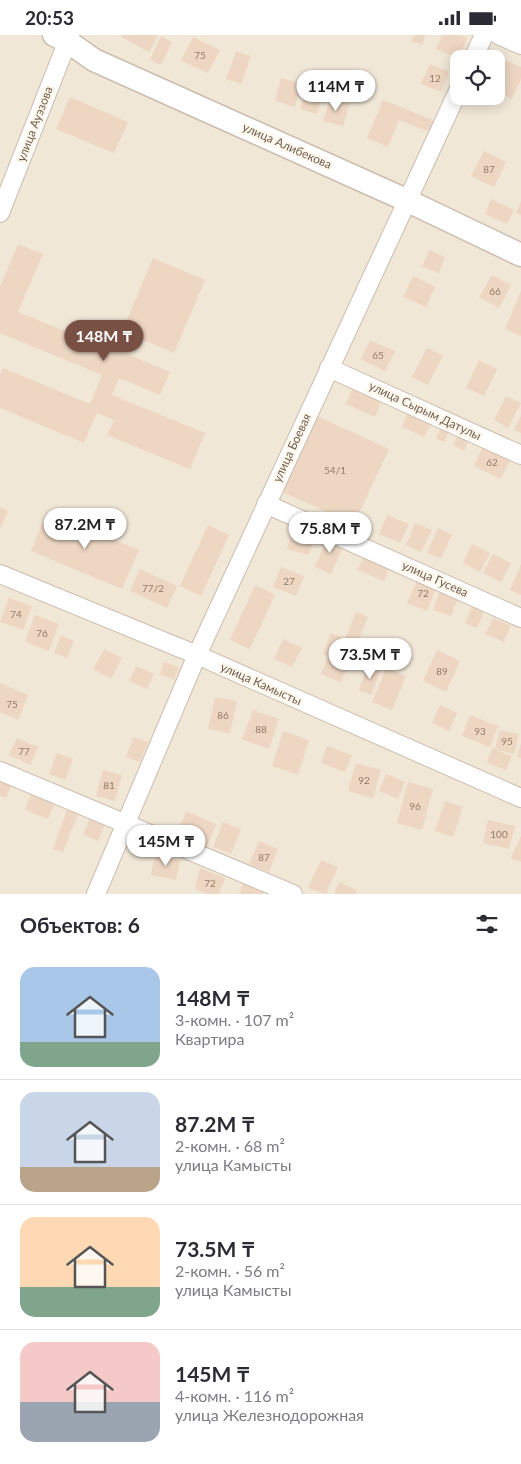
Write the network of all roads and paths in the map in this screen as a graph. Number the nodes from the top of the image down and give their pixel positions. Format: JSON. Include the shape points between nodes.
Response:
{"nodes":[{"id":1,"x":484,"y":35,"type":"edge"},
{"id":2,"x":498,"y":35,"type":"edge"},
{"id":3,"x":64,"y":37,"type":"edge"},
{"id":4,"x":521,"y":45,"type":"edge"},
{"id":5,"x":477,"y":50,"type":"edge"},
{"id":6,"x":451,"y":105,"type":"edge"},
{"id":7,"x":406,"y":200,"type":"junction"},
{"id":8,"x":1,"y":207,"type":"edge"},
{"id":9,"x":521,"y":255,"type":"edge"},
{"id":10,"x":329,"y":367,"type":"junction"},
{"id":11,"x":521,"y":455,"type":"edge"},
{"id":12,"x":266,"y":504,"type":"junction"},
{"id":13,"x":0,"y":574,"type":"edge"},
{"id":14,"x":521,"y":618,"type":"edge"},
{"id":15,"x":197,"y":655,"type":"junction"},
{"id":16,"x":0,"y":771,"type":"edge"},
{"id":17,"x":521,"y":798,"type":"edge"},
{"id":18,"x":125,"y":824,"type":"junction"},
{"id":19,"x":96,"y":894,"type":"edge"},
{"id":20,"x":293,"y":894,"type":"edge"}],
"edges":[{"from":1,"to":5,"type":"street"},
{"from":2,"to":4,"type":"street"},
{"from":3,"to":7,"type":"street","name":"улица Алибекова","via":[[94,60]]},
{"from":3,"to":8,"type":"street","name":"улица Ауэзова"},
{"from":6,"to":7,"type":"street","name":"улица Боевая"},
{"from":7,"to":9,"type":"street","name":"улица Алибекова"},
{"from":7,"to":10,"type":"street","name":"улица Боевая"},
{"from":10,"to":11,"type":"street","name":"улица Сырым Датулы"},
{"from":10,"to":12,"type":"street","name":"улица Боевая"},
{"from":12,"to":14,"type":"street","name":"улица Гусева"},
{"from":12,"to":15,"type":"street","name":"улица Боевая"},
{"from":13,"to":15,"type":"street","name":"улица Камысты"},
{"from":15,"to":17,"type":"street","name":"улица Камысты"},
{"from":15,"to":18,"type":"street","name":"улица Боевая"},
{"from":16,"to":18,"type":"street"},
{"from":18,"to":19,"type":"street","name":"улица Боевая"},
{"from":18,"to":20,"type":"street"}]}
